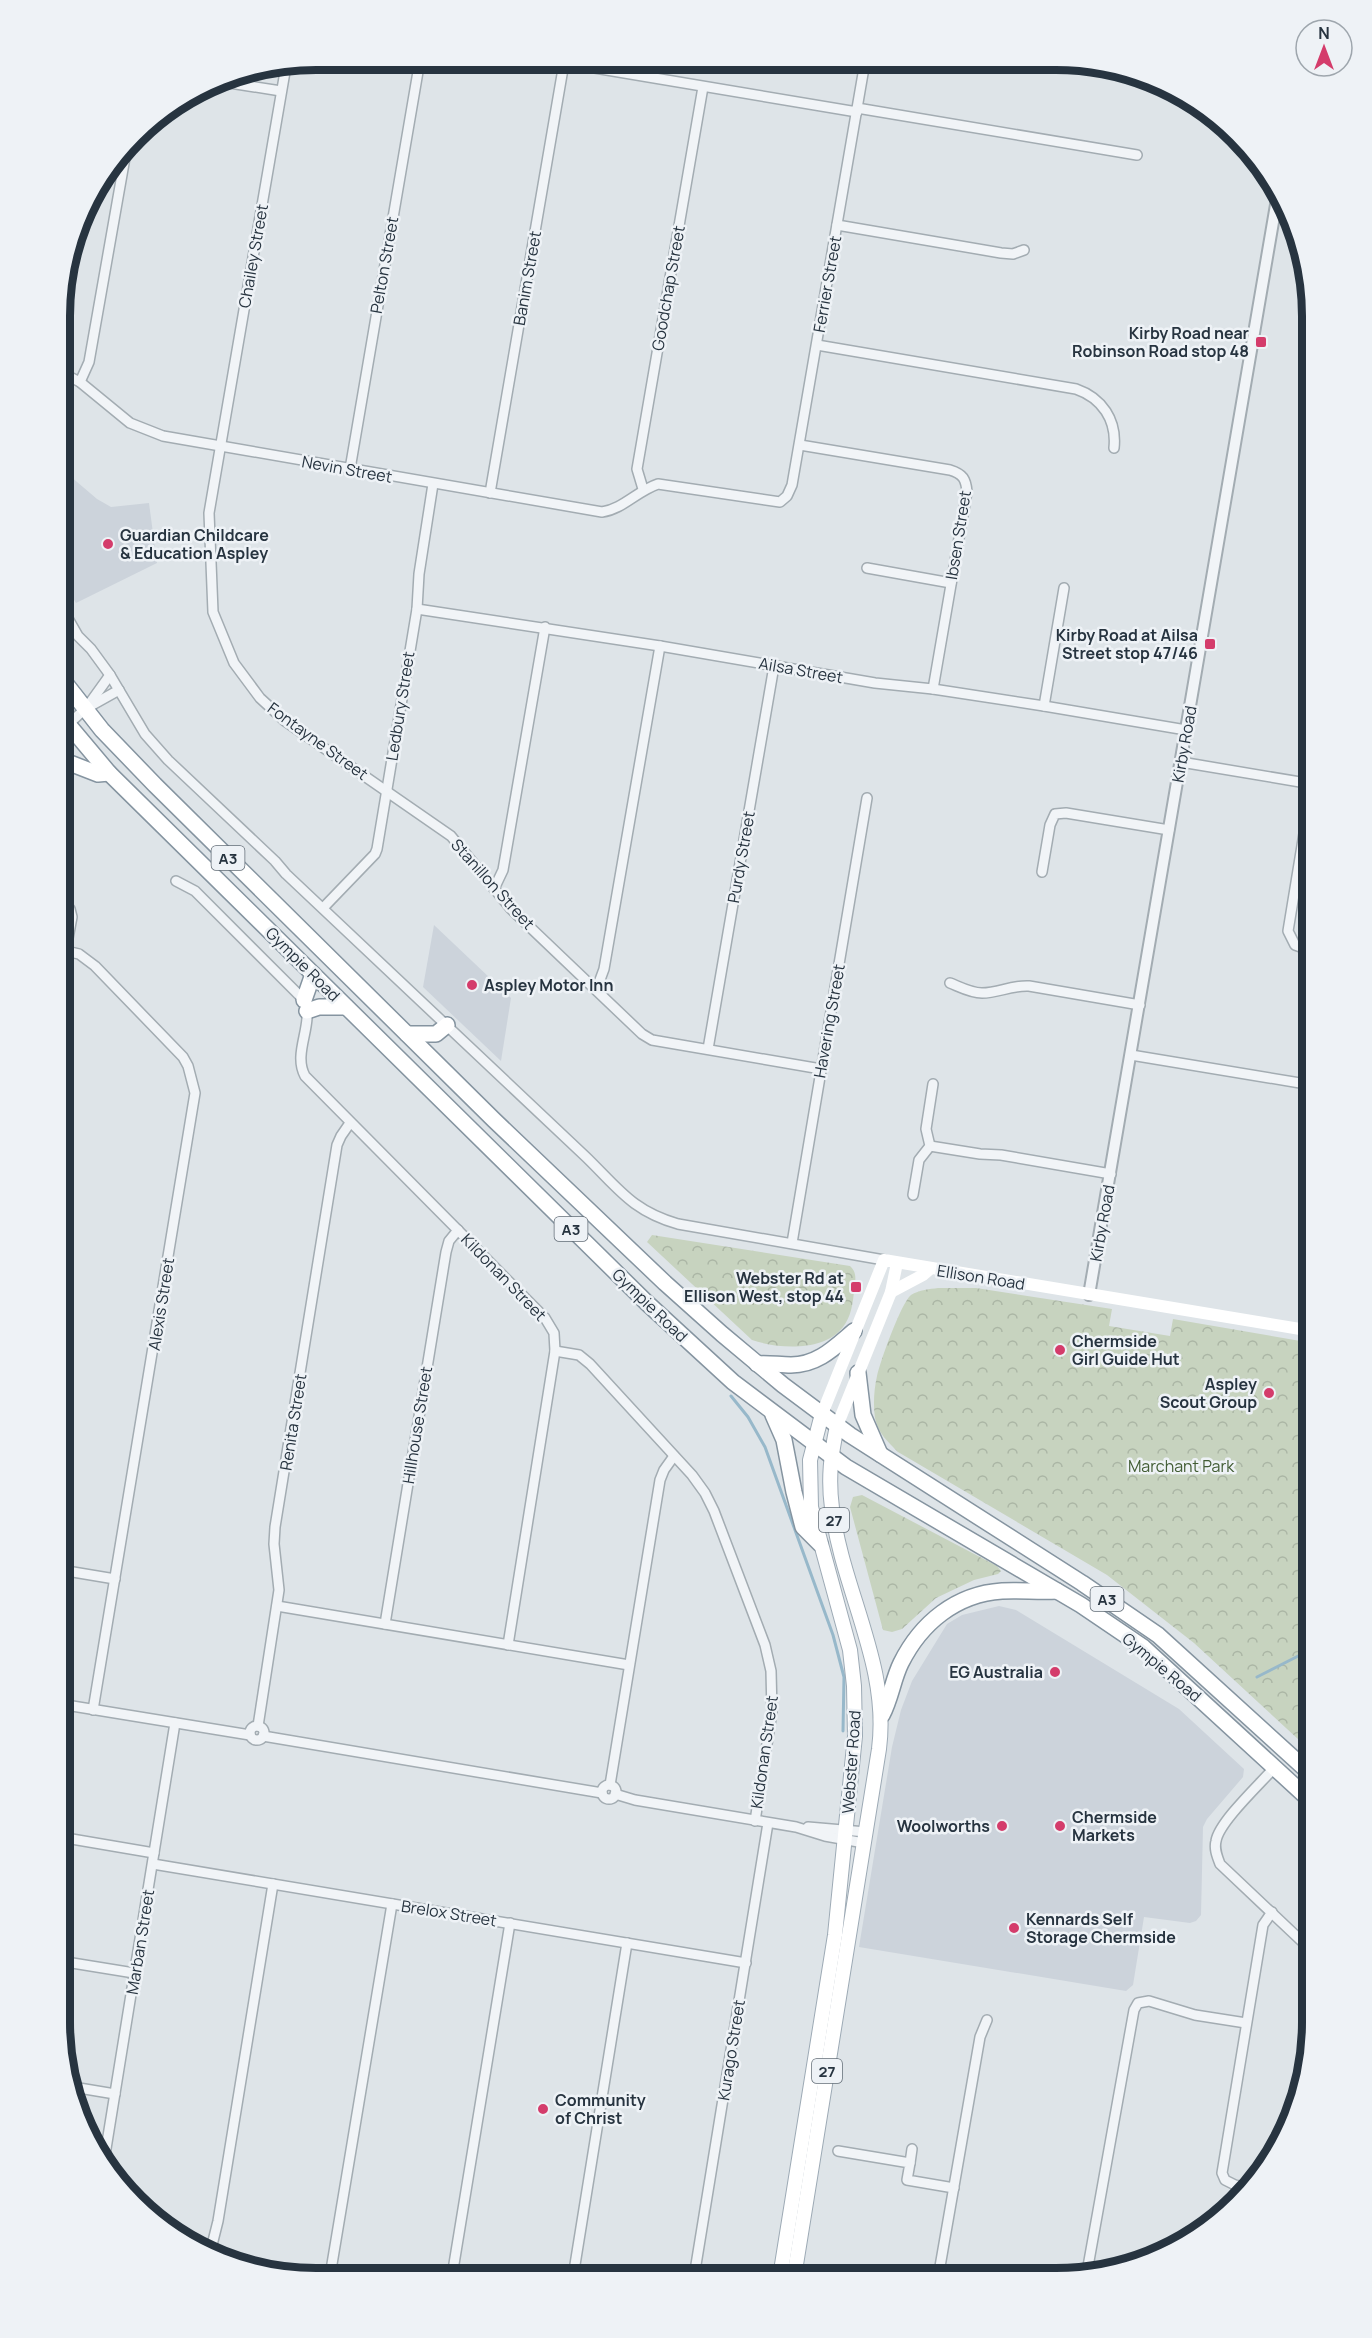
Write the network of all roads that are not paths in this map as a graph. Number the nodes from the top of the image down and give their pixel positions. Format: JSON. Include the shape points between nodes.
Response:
{"nodes":[{"id":1,"x":418,"y":70,"type":"edge"},
{"id":2,"x":563,"y":70,"type":"edge"},
{"id":3,"x":605,"y":70,"type":"edge"},
{"id":4,"x":864,"y":70,"type":"edge"},
{"id":5,"x":285,"y":73,"type":"edge"},
{"id":6,"x":237,"y":84,"type":"edge"},
{"id":7,"x":703,"y":87,"type":"junction"},
{"id":8,"x":281,"y":91,"type":"junction"},
{"id":9,"x":857,"y":110,"type":"junction"},
{"id":10,"x":1137,"y":155,"type":"dead end"},
{"id":11,"x":124,"y":163,"type":"edge"},
{"id":12,"x":1276,"y":207,"type":"edge"},
{"id":13,"x":837,"y":225,"type":"junction"},
{"id":14,"x":1024,"y":250,"type":"dead end"},
{"id":15,"x":817,"y":345,"type":"junction"},
{"id":16,"x":70,"y":377,"type":"edge"},
{"id":17,"x":80,"y":381,"type":"junction"},
{"id":18,"x":800,"y":445,"type":"junction"},
{"id":19,"x":221,"y":447,"type":"junction"},
{"id":20,"x":1114,"y":448,"type":"dead end"},
{"id":21,"x":350,"y":469,"type":"junction"},
{"id":22,"x":433,"y":484,"type":"junction"},
{"id":23,"x":643,"y":489,"type":"junction"},
{"id":24,"x":490,"y":493,"type":"junction"},
{"id":25,"x":867,"y":568,"type":"dead end"},
{"id":26,"x":951,"y":583,"type":"junction"},
{"id":27,"x":1064,"y":588,"type":"dead end"},
{"id":28,"x":417,"y":609,"type":"junction"},
{"id":29,"x":70,"y":622,"type":"edge"},
{"id":30,"x":545,"y":627,"type":"junction"},
{"id":31,"x":660,"y":646,"type":"junction"},
{"id":32,"x":774,"y":666,"type":"junction"},
{"id":33,"x":110,"y":675,"type":"junction"},
{"id":34,"x":933,"y":688,"type":"junction"},
{"id":35,"x":70,"y":689,"type":"edge"},
{"id":36,"x":119,"y":690,"type":"junction"},
{"id":37,"x":1044,"y":706,"type":"junction"},
{"id":38,"x":86,"y":709,"type":"junction"},
{"id":39,"x":70,"y":720,"type":"edge"},
{"id":40,"x":1186,"y":730,"type":"junction"},
{"id":41,"x":70,"y":731,"type":"edge"},
{"id":42,"x":1181,"y":762,"type":"junction"},
{"id":43,"x":70,"y":763,"type":"edge"},
{"id":44,"x":109,"y":773,"type":"junction"},
{"id":45,"x":1302,"y":783,"type":"edge"},
{"id":46,"x":386,"y":790,"type":"junction"},
{"id":47,"x":867,"y":798,"type":"dead end"},
{"id":48,"x":1169,"y":830,"type":"junction"},
{"id":49,"x":1302,"y":843,"type":"edge"},
{"id":50,"x":1042,"y":872,"type":"dead end"},
{"id":51,"x":176,"y":881,"type":"dead end"},
{"id":52,"x":494,"y":889,"type":"junction"},
{"id":53,"x":323,"y":908,"type":"junction"},
{"id":54,"x":70,"y":909,"type":"edge"},
{"id":55,"x":70,"y":928,"type":"edge"},
{"id":56,"x":1292,"y":942,"type":"junction"},
{"id":57,"x":1282,"y":948,"type":"dead end"},
{"id":58,"x":1302,"y":949,"type":"edge"},
{"id":59,"x":70,"y":952,"type":"edge"},
{"id":60,"x":313,"y":974,"type":"junction"},
{"id":61,"x":950,"y":983,"type":"dead end"},
{"id":62,"x":597,"y":988,"type":"junction"},
{"id":63,"x":1140,"y":1005,"type":"junction"},
{"id":64,"x":305,"y":1006,"type":"junction"},
{"id":65,"x":346,"y":1007,"type":"junction"},
{"id":66,"x":447,"y":1024,"type":"junction"},
{"id":67,"x":407,"y":1034,"type":"junction"},
{"id":68,"x":708,"y":1049,"type":"junction"},
{"id":69,"x":1131,"y":1055,"type":"junction"},
{"id":70,"x":821,"y":1070,"type":"junction"},
{"id":71,"x":1302,"y":1083,"type":"edge"},
{"id":72,"x":933,"y":1084,"type":"dead end"},
{"id":73,"x":350,"y":1123,"type":"junction"},
{"id":74,"x":930,"y":1146,"type":"junction"},
{"id":75,"x":1111,"y":1174,"type":"junction"},
{"id":76,"x":913,"y":1195,"type":"dead end"},
{"id":77,"x":458,"y":1230,"type":"junction"},
{"id":78,"x":792,"y":1243,"type":"junction"},
{"id":79,"x":891,"y":1262,"type":"junction"},
{"id":80,"x":930,"y":1269,"type":"junction"},
{"id":81,"x":891,"y":1292,"type":"junction"},
{"id":82,"x":1089,"y":1295,"type":"junction"},
{"id":83,"x":1302,"y":1329,"type":"edge"},
{"id":84,"x":854,"y":1331,"type":"junction"},
{"id":85,"x":555,"y":1351,"type":"junction"},
{"id":86,"x":757,"y":1364,"type":"junction"},
{"id":87,"x":858,"y":1373,"type":"junction"},
{"id":88,"x":772,"y":1413,"type":"junction"},
{"id":89,"x":822,"y":1414,"type":"junction"},
{"id":90,"x":837,"y":1426,"type":"junction"},
{"id":91,"x":813,"y":1444,"type":"junction"},
{"id":92,"x":880,"y":1454,"type":"junction"},
{"id":93,"x":831,"y":1455,"type":"junction"},
{"id":94,"x":674,"y":1456,"type":"junction"},
{"id":95,"x":820,"y":1544,"type":"junction"},
{"id":96,"x":70,"y":1572,"type":"edge"},
{"id":97,"x":115,"y":1579,"type":"junction"},
{"id":98,"x":1057,"y":1591,"type":"junction"},
{"id":99,"x":278,"y":1606,"type":"junction"},
{"id":100,"x":385,"y":1624,"type":"junction"},
{"id":101,"x":508,"y":1645,"type":"junction"},
{"id":102,"x":629,"y":1665,"type":"junction"},
{"id":103,"x":70,"y":1706,"type":"edge"},
{"id":104,"x":93,"y":1710,"type":"junction"},
{"id":105,"x":882,"y":1715,"type":"junction"},
{"id":106,"x":175,"y":1724,"type":"junction"},
{"id":107,"x":258,"y":1726,"type":"junction"},
{"id":108,"x":250,"y":1735,"type":"junction"},
{"id":109,"x":263,"y":1736,"type":"junction"},
{"id":110,"x":1302,"y":1767,"type":"edge"},
{"id":111,"x":1274,"y":1768,"type":"junction"},
{"id":112,"x":610,"y":1785,"type":"junction"},
{"id":113,"x":602,"y":1793,"type":"junction"},
{"id":114,"x":615,"y":1794,"type":"junction"},
{"id":115,"x":1302,"y":1794,"type":"edge"},
{"id":116,"x":755,"y":1821,"type":"junction"},
{"id":117,"x":768,"y":1823,"type":"junction"},
{"id":118,"x":845,"y":1834,"type":"junction"},
{"id":119,"x":865,"y":1838,"type":"junction"},
{"id":120,"x":70,"y":1839,"type":"edge"},
{"id":121,"x":154,"y":1853,"type":"junction"},
{"id":122,"x":153,"y":1864,"type":"junction"},
{"id":123,"x":273,"y":1884,"type":"junction"},
{"id":124,"x":392,"y":1904,"type":"junction"},
{"id":125,"x":1272,"y":1912,"type":"junction"},
{"id":126,"x":510,"y":1923,"type":"junction"},
{"id":127,"x":1302,"y":1941,"type":"edge"},
{"id":128,"x":627,"y":1943,"type":"junction"},
{"id":129,"x":70,"y":1963,"type":"edge"},
{"id":130,"x":746,"y":1963,"type":"junction"},
{"id":131,"x":134,"y":1973,"type":"junction"},
{"id":132,"x":987,"y":2020,"type":"dead end"},
{"id":133,"x":1246,"y":2023,"type":"junction"},
{"id":134,"x":80,"y":2088,"type":"edge"},
{"id":135,"x":115,"y":2094,"type":"junction"},
{"id":136,"x":106,"y":2149,"type":"edge"},
{"id":137,"x":912,"y":2149,"type":"dead end"},
{"id":138,"x":838,"y":2151,"type":"dead end"},
{"id":139,"x":910,"y":2163,"type":"junction"},
{"id":140,"x":1238,"y":2186,"type":"edge"},
{"id":141,"x":954,"y":2188,"type":"junction"},
{"id":142,"x":212,"y":2244,"type":"edge"},
{"id":143,"x":1088,"y":2265,"type":"edge"},
{"id":144,"x":331,"y":2268,"type":"edge"},
{"id":145,"x":453,"y":2268,"type":"edge"},
{"id":146,"x":574,"y":2268,"type":"edge"},
{"id":147,"x":695,"y":2268,"type":"edge"},
{"id":148,"x":781,"y":2268,"type":"edge"},
{"id":149,"x":795,"y":2268,"type":"edge"},
{"id":150,"x":940,"y":2268,"type":"edge"}],
"edges":[{"from":1,"to":21,"type":"street","name":"Pelton Street"},
{"from":2,"to":24,"type":"street","name":"Banim Street"},
{"from":3,"to":7,"type":"street"},
{"from":4,"to":9,"type":"street","name":"Ferrier Street"},
{"from":5,"to":8,"type":"street","name":"Chailey Street"},
{"from":6,"to":8,"type":"street"},
{"from":7,"to":9,"type":"street"},
{"from":7,"to":23,"type":"street","name":"Goodchap Street","via":[[637,469]]},
{"from":8,"to":19,"type":"street","name":"Chailey Street"},
{"from":9,"to":10,"type":"street"},
{"from":9,"to":13,"type":"street","name":"Ferrier Street"},
{"from":11,"to":17,"type":"street","via":[[89,362]]},
{"from":12,"to":40,"type":"street","name":"Kirby Road"},
{"from":13,"to":14,"type":"street","via":[[1001,254]]},
{"from":13,"to":15,"type":"street","name":"Ferrier Street"},
{"from":15,"to":18,"type":"street","name":"Ferrier Street"},
{"from":15,"to":20,"type":"street","via":[[1076,388],[1100,401],[1114,426]]},
{"from":16,"to":17,"type":"street","name":"Nevin Street"},
{"from":17,"to":19,"type":"street","name":"Nevin Street","via":[[130,423],[163,436]]},
{"from":18,"to":23,"type":"street","name":"Ferrier Street","via":[[792,485],[780,502],[672,485]]},
{"from":18,"to":26,"type":"street","name":"Ibsen Street","via":[[960,473],[968,492]]},
{"from":19,"to":21,"type":"street","name":"Nevin Street"},
{"from":19,"to":46,"type":"street","name":"Fontayne Street","via":[[209,513],[213,612],[234,663],[260,698],[285,721]]},
{"from":21,"to":22,"type":"street","name":"Nevin Street"},
{"from":22,"to":24,"type":"street","name":"Nevin Street"},
{"from":22,"to":28,"type":"street","name":"Ledbury Street"},
{"from":23,"to":24,"type":"street","name":"Nevin Street","via":[[615,510],[602,512]]},
{"from":25,"to":26,"type":"street"},
{"from":26,"to":34,"type":"street","name":"Ibsen Street"},
{"from":27,"to":37,"type":"street"},
{"from":28,"to":30,"type":"street","name":"Ailsa Street"},
{"from":28,"to":46,"type":"street","name":"Ledbury Street"},
{"from":29,"to":33,"type":"street"},
{"from":30,"to":31,"type":"street","name":"Ailsa Street"},
{"from":30,"to":52,"type":"street","via":[[503,870]]},
{"from":31,"to":32,"type":"street","name":"Ailsa Street"},
{"from":31,"to":62,"type":"street","via":[[604,969]]},
{"from":32,"to":34,"type":"street","name":"Ailsa Street"},
{"from":32,"to":68,"type":"street","name":"Purdy Street"},
{"from":33,"to":36,"type":"street"},
{"from":33,"to":38,"type":"street"},
{"from":34,"to":37,"type":"street","name":"Ailsa Street"},
{"from":35,"to":38,"type":"highway","name":"Gympie Road","number":"A3"},
{"from":36,"to":38,"type":"street"},
{"from":36,"to":53,"type":"street","via":[[145,734],[168,760]]},
{"from":37,"to":40,"type":"street","name":"Ailsa Street"},
{"from":38,"to":39,"type":"street"},
{"from":38,"to":67,"type":"highway","name":"Gympie Road","number":"A3","via":[[155,786]]},
{"from":40,"to":42,"type":"street","name":"Kirby Road"},
{"from":41,"to":44,"type":"highway","name":"Gympie Road","number":"A3"},
{"from":42,"to":45,"type":"street"},
{"from":42,"to":48,"type":"street","name":"Kirby Road"},
{"from":43,"to":44,"type":"highway","via":[[98,774]]},
{"from":44,"to":60,"type":"highway","name":"Gympie Road","number":"A3"},
{"from":46,"to":52,"type":"street","name":"Stanillon Street","via":[[451,836]]},
{"from":46,"to":53,"type":"street","name":"Ledbury Street","via":[[375,854]]},
{"from":47,"to":70,"type":"street","name":"Havering Street"},
{"from":48,"to":50,"type":"street","via":[[1055,814]]},
{"from":48,"to":63,"type":"street","name":"Kirby Road"},
{"from":49,"to":56,"type":"street","via":[[1288,925]]},
{"from":51,"to":64,"type":"street","via":[[195,891]]},
{"from":52,"to":62,"type":"street","name":"Stanillon Street"},
{"from":53,"to":66,"type":"street"},
{"from":54,"to":55,"type":"street"},
{"from":56,"to":57,"type":"street"},
{"from":56,"to":58,"type":"street"},
{"from":59,"to":97,"type":"street","name":"Alexis Street","via":[[95,966],[183,1057],[195,1093]]},
{"from":60,"to":64,"type":"highway"},
{"from":60,"to":65,"type":"highway","name":"Gympie Road","number":"A3"},
{"from":61,"to":63,"type":"street","via":[[980,993],[1029,986]]},
{"from":62,"to":68,"type":"street","name":"Stanillon Street","via":[[652,1040]]},
{"from":63,"to":69,"type":"street","name":"Kirby Road"},
{"from":64,"to":65,"type":"highway"},
{"from":64,"to":73,"type":"street","name":"Kildonan Street","via":[[302,1071]]},
{"from":65,"to":88,"type":"highway","name":"Gympie Road","number":"A3","via":[[708,1361]]},
{"from":66,"to":67,"type":"highway","via":[[436,1034]]},
{"from":66,"to":78,"type":"street","name":"Ellison Road","via":[[623,1195],[651,1215],[678,1224]]},
{"from":67,"to":86,"type":"highway","name":"Gympie Road","number":"A3","via":[[665,1283]]},
{"from":68,"to":70,"type":"street","name":"Stanillon Street"},
{"from":69,"to":71,"type":"street"},
{"from":69,"to":75,"type":"street","name":"Kirby Road"},
{"from":70,"to":78,"type":"street","name":"Havering Street"},
{"from":72,"to":74,"type":"street","via":[[926,1129]]},
{"from":73,"to":77,"type":"street","name":"Kildonan Street"},
{"from":73,"to":99,"type":"street","name":"Renita Street","via":[[338,1145],[276,1527]]},
{"from":74,"to":75,"type":"street"},
{"from":74,"to":76,"type":"street","via":[[919,1160]]},
{"from":75,"to":82,"type":"street","name":"Kirby Road"},
{"from":77,"to":85,"type":"street","name":"Kildonan Street","via":[[545,1318],[554,1333]]},
{"from":77,"to":100,"type":"street","name":"Hillhouse Street","via":[[446,1252]]},
{"from":78,"to":79,"type":"street","name":"Ellison Road"},
{"from":79,"to":80,"type":"main road","name":"Ellison Road"},
{"from":79,"to":81,"type":"main road","name":"Webster Road","number":"27"},
{"from":79,"to":84,"type":"main road","name":"Webster Road","number":"27"},
{"from":80,"to":81,"type":"main road"},
{"from":80,"to":82,"type":"main road","name":"Ellison Road"},
{"from":81,"to":87,"type":"main road","name":"Webster Road","number":"27"},
{"from":82,"to":83,"type":"main road","name":"Ellison Road"},
{"from":84,"to":86,"type":"highway","via":[[811,1362]]},
{"from":84,"to":89,"type":"main road","name":"Webster Road","number":"27"},
{"from":85,"to":94,"type":"street","name":"Kildonan Street","via":[[585,1359]]},
{"from":85,"to":101,"type":"street"},
{"from":86,"to":89,"type":"highway","name":"Gympie Road","number":"A3"},
{"from":87,"to":90,"type":"main road","name":"Webster Road","number":"27"},
{"from":87,"to":92,"type":"highway","via":[[863,1415]]},
{"from":88,"to":91,"type":"highway","name":"Gympie Road","number":"A3"},
{"from":88,"to":95,"type":"highway","via":[[784,1440],[803,1527]]},
{"from":89,"to":90,"type":"highway","name":"Gympie Road","number":"A3"},
{"from":89,"to":91,"type":"main road","name":"Webster Road","number":"27"},
{"from":90,"to":92,"type":"highway","name":"Gympie Road","number":"A3"},
{"from":90,"to":93,"type":"main road","name":"Webster Road","number":"27"},
{"from":91,"to":93,"type":"highway","name":"Gympie Road","number":"A3"},
{"from":91,"to":95,"type":"main road","name":"Webster Road","number":"27","via":[[809,1493]]},
{"from":92,"to":110,"type":"highway","name":"Gympie Road","number":"A3","via":[[1158,1635]]},
{"from":93,"to":98,"type":"highway","name":"Gympie Road","number":"A3"},
{"from":93,"to":105,"type":"main road","name":"Webster Road","number":"27","via":[[834,1521],[874,1663]]},
{"from":94,"to":102,"type":"street","via":[[660,1480]]},
{"from":94,"to":116,"type":"street","name":"Kildonan Street","via":[[710,1501],[768,1657],[772,1712]]},
{"from":95,"to":118,"type":"main road","name":"Webster Road","number":"27","via":[[846,1634],[855,1686],[855,1736]]},
{"from":96,"to":97,"type":"street"},
{"from":97,"to":104,"type":"street","name":"Alexis Street"},
{"from":98,"to":105,"type":"highway","via":[[995,1592],[966,1599],[940,1614],[918,1634],[909,1649]]},
{"from":98,"to":111,"type":"highway","name":"Gympie Road","number":"A3","via":[[1143,1647]]},
{"from":99,"to":100,"type":"street"},
{"from":99,"to":107,"type":"street","name":"Renita Street"},
{"from":100,"to":101,"type":"street"},
{"from":101,"to":102,"type":"street"},
{"from":102,"to":112,"type":"street"},
{"from":103,"to":104,"type":"street"},
{"from":104,"to":106,"type":"street"},
{"from":105,"to":119,"type":"main road","name":"Webster Road","number":"27"},
{"from":106,"to":108,"type":"street"},
{"from":106,"to":121,"type":"street","name":"Marban Street"},
{"from":107,"to":108,"type":"street","via":[[251,1728]]},
{"from":107,"to":109,"type":"street"},
{"from":108,"to":109,"type":"street","via":[[255,1740]]},
{"from":109,"to":113,"type":"street"},
{"from":111,"to":115,"type":"highway","name":"Gympie Road","number":"A3"},
{"from":111,"to":125,"type":"street","via":[[1224,1824],[1216,1839],[1215,1852],[1220,1864]]},
{"from":112,"to":113,"type":"street","via":[[603,1787]]},
{"from":112,"to":114,"type":"street"},
{"from":113,"to":114,"type":"street","via":[[609,1799]]},
{"from":114,"to":116,"type":"street"},
{"from":116,"to":117,"type":"street"},
{"from":117,"to":118,"type":"street"},
{"from":117,"to":130,"type":"street","name":"Kurago Street"},
{"from":118,"to":119,"type":"street"},
{"from":118,"to":148,"type":"main road","name":"Webster Road","number":"27","via":[[832,1953]]},
{"from":119,"to":149,"type":"main road","name":"Webster Road","number":"27"},
{"from":120,"to":121,"type":"street"},
{"from":121,"to":122,"type":"street","name":"Marban Street"},
{"from":122,"to":123,"type":"street","name":"Brelox Street"},
{"from":122,"to":131,"type":"street","name":"Marban Street"},
{"from":123,"to":124,"type":"street","name":"Brelox Street"},
{"from":123,"to":142,"type":"street"},
{"from":124,"to":126,"type":"street","name":"Brelox Street"},
{"from":124,"to":144,"type":"street"},
{"from":125,"to":127,"type":"street"},
{"from":125,"to":133,"type":"street","via":[[1263,1925]]},
{"from":126,"to":128,"type":"street","name":"Brelox Street"},
{"from":126,"to":145,"type":"street"},
{"from":128,"to":130,"type":"street","name":"Brelox Street"},
{"from":128,"to":146,"type":"street"},
{"from":129,"to":131,"type":"street"},
{"from":130,"to":147,"type":"street","name":"Kurago Street"},
{"from":131,"to":135,"type":"street","name":"Marban Street"},
{"from":132,"to":141,"type":"street","via":[[980,2037]]},
{"from":133,"to":140,"type":"street","via":[[1222,2173],[1225,2180]]},
{"from":133,"to":143,"type":"street","via":[[1195,2015],[1149,2001],[1138,2003]]},
{"from":134,"to":135,"type":"street"},
{"from":135,"to":136,"type":"street","name":"Marban Street"},
{"from":137,"to":139,"type":"street"},
{"from":138,"to":139,"type":"street"},
{"from":139,"to":141,"type":"street","via":[[907,2180]]},
{"from":141,"to":150,"type":"street"}]}
